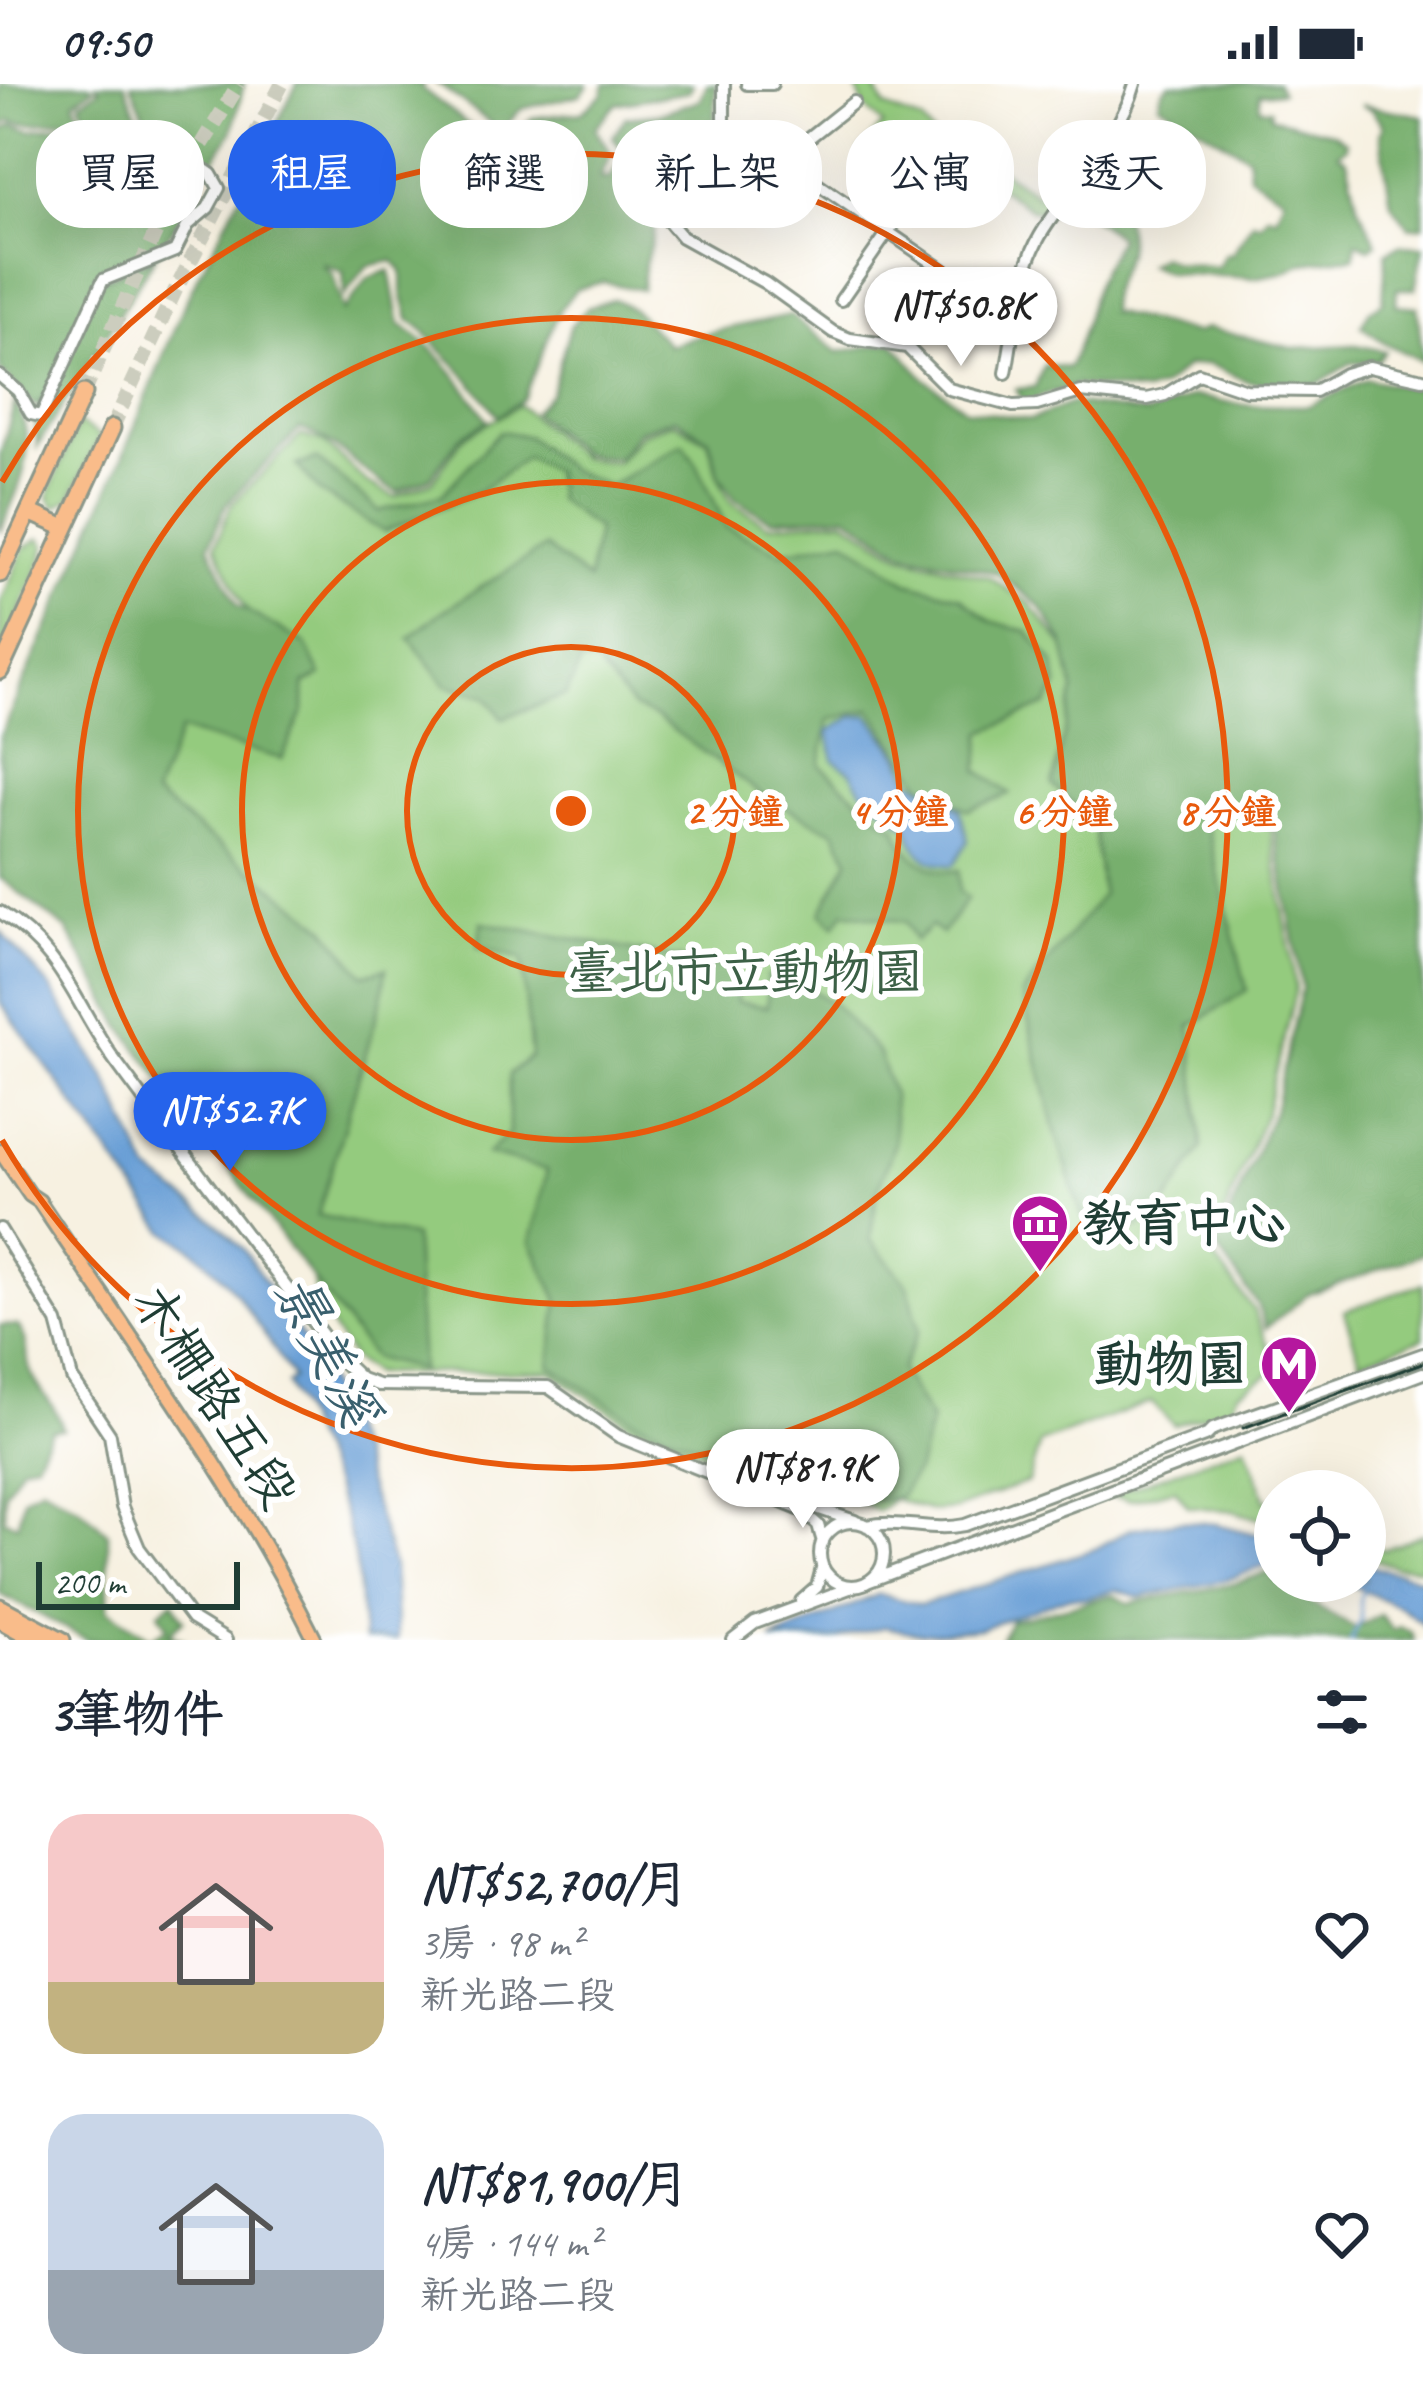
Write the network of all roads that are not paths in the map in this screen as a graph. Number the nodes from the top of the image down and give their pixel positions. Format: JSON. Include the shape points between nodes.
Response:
{"nodes":[{"id":1,"x":724,"y":84,"type":"edge"},
{"id":2,"x":747,"y":84,"type":"edge"},
{"id":3,"x":772,"y":84,"type":"edge"},
{"id":4,"x":1135,"y":84,"type":"edge"},
{"id":5,"x":854,"y":102,"type":"dead end"},
{"id":6,"x":822,"y":127,"type":"edge"},
{"id":7,"x":204,"y":169,"type":"edge"},
{"id":8,"x":822,"y":187,"type":"edge"},
{"id":9,"x":204,"y":211,"type":"edge"},
{"id":10,"x":186,"y":228,"type":"edge"},
{"id":11,"x":891,"y":228,"type":"edge"},
{"id":12,"x":888,"y":232,"type":"junction"},
{"id":13,"x":1021,"y":299,"type":"junction"},
{"id":14,"x":842,"y":300,"type":"dead end"},
{"id":15,"x":1006,"y":373,"type":"dead end"},
{"id":16,"x":0,"y":376,"type":"edge"},
{"id":17,"x":1423,"y":379,"type":"edge"},
{"id":18,"x":84,"y":393,"type":"tunnel mouth"},
{"id":19,"x":112,"y":428,"type":"tunnel mouth"},
{"id":20,"x":29,"y":512,"type":"junction"},
{"id":21,"x":65,"y":528,"type":"junction"},
{"id":22,"x":0,"y":574,"type":"edge"},
{"id":23,"x":0,"y":670,"type":"edge"},
{"id":24,"x":0,"y":912,"type":"edge"},
{"id":25,"x":0,"y":1138,"type":"edge"},
{"id":26,"x":0,"y":1151,"type":"edge"},
{"id":27,"x":39,"y":1201,"type":"junction"},
{"id":28,"x":0,"y":1229,"type":"edge"},
{"id":29,"x":1423,"y":1354,"type":"edge"},
{"id":30,"x":1423,"y":1373,"type":"edge"},
{"id":31,"x":755,"y":1490,"type":"junction"},
{"id":32,"x":863,"y":1525,"type":"junction"},
{"id":33,"x":823,"y":1542,"type":"junction"},
{"id":34,"x":823,"y":1565,"type":"junction"},
{"id":35,"x":863,"y":1583,"type":"junction"},
{"id":36,"x":0,"y":1607,"type":"edge"},
{"id":37,"x":790,"y":1608,"type":"junction"},
{"id":38,"x":0,"y":1620,"type":"edge"},
{"id":39,"x":0,"y":1634,"type":"edge"},
{"id":40,"x":15,"y":1640,"type":"edge"},
{"id":41,"x":36,"y":1640,"type":"edge"},
{"id":42,"x":62,"y":1640,"type":"edge"},
{"id":43,"x":226,"y":1640,"type":"edge"},
{"id":44,"x":315,"y":1640,"type":"edge"},
{"id":45,"x":733,"y":1640,"type":"edge"}],
"edges":[{"from":1,"to":17,"type":"street","via":[[724,127],[660,170],[658,196],[670,225],[833,332],[907,346],[958,393],[1028,406],[1081,392],[1148,399],[1199,374],[1246,390],[1315,391],[1370,367]]},
{"from":2,"to":3,"type":"street"},
{"from":4,"to":13,"type":"street","via":[[1038,239]]},
{"from":5,"to":6,"type":"street"},
{"from":7,"to":9,"type":"street","via":[[218,188]]},
{"from":8,"to":12,"type":"street"},
{"from":10,"to":16,"type":"street","via":[[175,251],[103,280],[40,416]]},
{"from":11,"to":12,"type":"street"},
{"from":12,"to":13,"type":"street","via":[[970,286]]},
{"from":12,"to":14,"type":"street"},
{"from":13,"to":15,"type":"street"},
{"from":18,"to":20,"type":"highway"},
{"from":19,"to":21,"type":"highway"},
{"from":20,"to":21,"type":"highway"},
{"from":20,"to":22,"type":"highway"},
{"from":21,"to":23,"type":"highway"},
{"from":24,"to":31,"type":"street","via":[[58,965],[113,1058],[362,1379],[548,1387],[618,1436]]},
{"from":25,"to":27,"type":"main road","name":"木柵路五段"},
{"from":26,"to":27,"type":"main road","name":"木柵路五段"},
{"from":27,"to":44,"type":"main road","name":"木柵路五段","via":[[213,1459]]},
{"from":28,"to":43,"type":"street","name":"木柵路五段","via":[[57,1322],[72,1378],[110,1435],[122,1507],[139,1548],[192,1619]]},
{"from":29,"to":32,"type":"street","via":[[965,1525]]},
{"from":30,"to":35,"type":"street"},
{"from":31,"to":32,"type":"street"},
{"from":31,"to":33,"type":"street","via":[[810,1516]]},
{"from":32,"to":33,"type":"street","via":[[838,1526]]},
{"from":32,"to":35,"type":"street","via":[[884,1554],[877,1574]]},
{"from":33,"to":34,"type":"street"},
{"from":34,"to":35,"type":"street","via":[[837,1582]]},
{"from":34,"to":37,"type":"street","via":[[817,1587]]},
{"from":35,"to":37,"type":"street"},
{"from":36,"to":42,"type":"highway"},
{"from":37,"to":45,"type":"street"},
{"from":38,"to":41,"type":"highway"},
{"from":39,"to":40,"type":"highway"}]}
